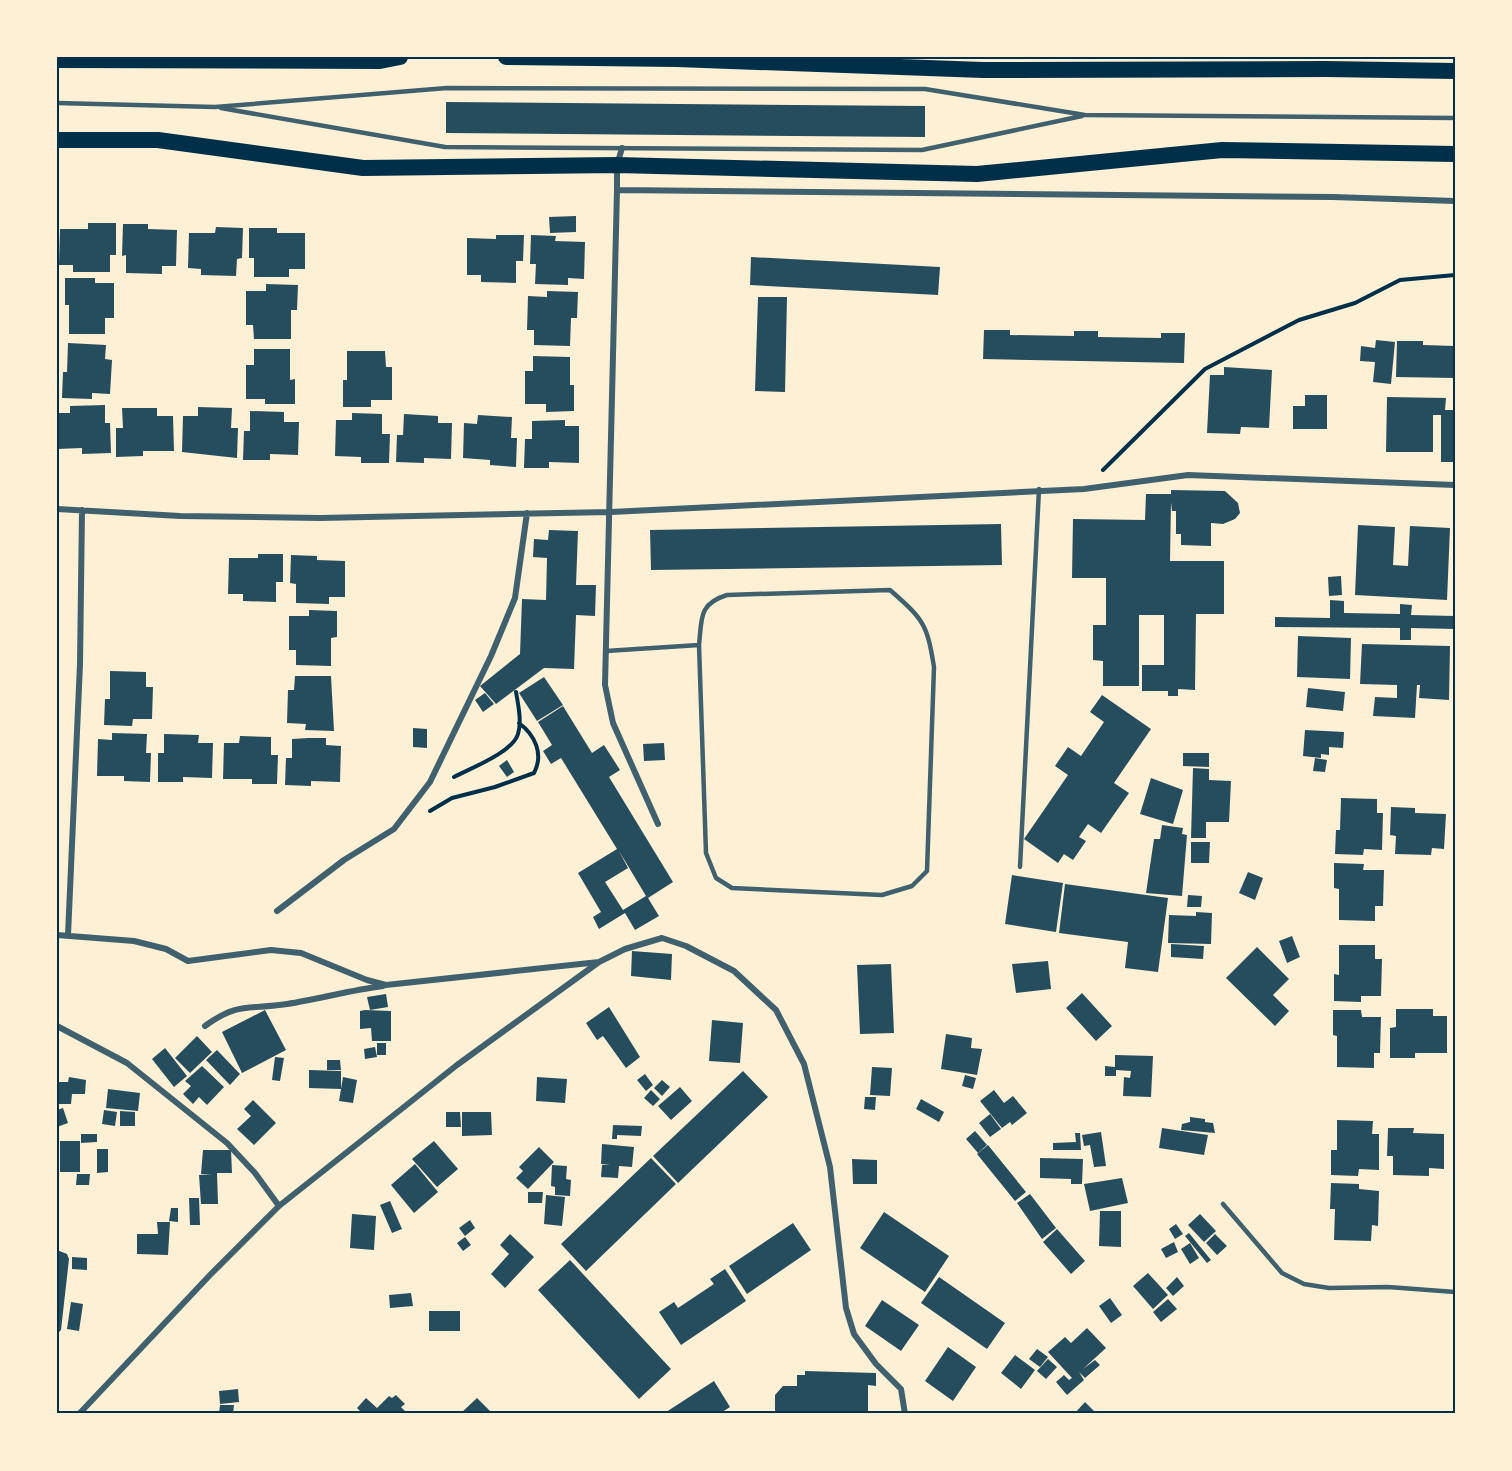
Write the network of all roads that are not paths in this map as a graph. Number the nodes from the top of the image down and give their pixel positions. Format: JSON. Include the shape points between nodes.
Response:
{"nodes":[{"id":1,"x":400,"y":57,"type":"edge"},
{"id":2,"x":506,"y":57,"type":"edge"},
{"id":3,"x":677,"y":58,"type":"edge"},
{"id":4,"x":381,"y":59,"type":"edge"},
{"id":5,"x":57,"y":60,"type":"edge"},
{"id":6,"x":1455,"y":71,"type":"edge"},
{"id":7,"x":57,"y":103,"type":"edge"},
{"id":8,"x":215,"y":107,"type":"junction"},
{"id":9,"x":1084,"y":115,"type":"junction"},
{"id":10,"x":1455,"y":118,"type":"edge"},
{"id":11,"x":57,"y":140,"type":"edge"},
{"id":12,"x":622,"y":148,"type":"junction"},
{"id":13,"x":1455,"y":154,"type":"edge"},
{"id":14,"x":617,"y":165,"type":"junction"},
{"id":15,"x":617,"y":190,"type":"junction"},
{"id":16,"x":1455,"y":201,"type":"edge"},
{"id":17,"x":1455,"y":485,"type":"edge"},
{"id":18,"x":1039,"y":489,"type":"junction"},
{"id":19,"x":57,"y":509,"type":"edge"},
{"id":20,"x":82,"y":510,"type":"junction"},
{"id":21,"x":611,"y":512,"type":"junction"},
{"id":22,"x":526,"y":513,"type":"junction"},
{"id":23,"x":699,"y":645,"type":"junction"},
{"id":24,"x":606,"y":651,"type":"junction"},
{"id":25,"x":658,"y":824,"type":"dead end"},
{"id":26,"x":1020,"y":867,"type":"dead end"},
{"id":27,"x":277,"y":911,"type":"dead end"},
{"id":28,"x":57,"y":935,"type":"edge"},
{"id":29,"x":68,"y":935,"type":"junction"},
{"id":30,"x":599,"y":962,"type":"junction"},
{"id":31,"x":387,"y":986,"type":"junction"},
{"id":32,"x":57,"y":1026,"type":"edge"},
{"id":33,"x":205,"y":1026,"type":"dead end"},
{"id":34,"x":1223,"y":1204,"type":"dead end"},
{"id":35,"x":279,"y":1206,"type":"junction"},
{"id":36,"x":1455,"y":1292,"type":"edge"},
{"id":37,"x":79,"y":1414,"type":"edge"},
{"id":38,"x":905,"y":1414,"type":"edge"}],
"edges":[{"from":1,"to":4,"type":"highway"},
{"from":2,"to":3,"type":"highway"},
{"from":3,"to":6,"type":"highway","via":[[983,70]]},
{"from":4,"to":5,"type":"highway"},
{"from":7,"to":8,"type":"lane"},
{"from":8,"to":9,"type":"lane","via":[[447,88],[925,89]]},
{"from":8,"to":12,"type":"lane","via":[[445,147]]},
{"from":9,"to":10,"type":"lane"},
{"from":9,"to":12,"type":"lane","via":[[922,150]]},
{"from":11,"to":14,"type":"highway","via":[[158,140],[363,168]]},
{"from":12,"to":14,"type":"street"},
{"from":13,"to":14,"type":"highway","via":[[1222,150],[977,174]]},
{"from":14,"to":15,"type":"street"},
{"from":15,"to":16,"type":"street","via":[[1321,196]]},
{"from":15,"to":21,"type":"street"},
{"from":17,"to":18,"type":"street","via":[[1188,475],[1084,489]]},
{"from":18,"to":21,"type":"street"},
{"from":18,"to":26,"type":"lane"},
{"from":19,"to":20,"type":"street"},
{"from":20,"to":22,"type":"street","via":[[320,518]]},
{"from":20,"to":29,"type":"street"},
{"from":21,"to":22,"type":"street"},
{"from":21,"to":24,"type":"street"},
{"from":22,"to":27,"type":"street","via":[[515,598],[430,782],[394,829],[344,860]]},
{"from":23,"to":23,"type":"lane","via":[[706,853],[716,878],[732,888],[882,895],[912,886],[927,871],[934,667],[928,633],[915,611],[890,590],[727,595],[712,599],[704,609]]},
{"from":23,"to":24,"type":"lane"},
{"from":24,"to":25,"type":"street","via":[[605,685],[613,723]]},
{"from":28,"to":29,"type":"street"},
{"from":29,"to":31,"type":"street","via":[[134,941],[166,949],[188,960],[271,950],[301,952]]},
{"from":30,"to":31,"type":"street"},
{"from":30,"to":35,"type":"street","via":[[457,1065]]},
{"from":30,"to":38,"type":"street","via":[[662,938],[734,971],[776,1010],[804,1064],[830,1167],[846,1308],[854,1334],[901,1389]]},
{"from":31,"to":33,"type":"street","via":[[286,1004],[248,1005],[220,1015]]},
{"from":32,"to":35,"type":"street","via":[[127,1063],[227,1143]]},
{"from":34,"to":36,"type":"lane","via":[[1282,1272],[1304,1284]]},
{"from":35,"to":37,"type":"street"}]}
